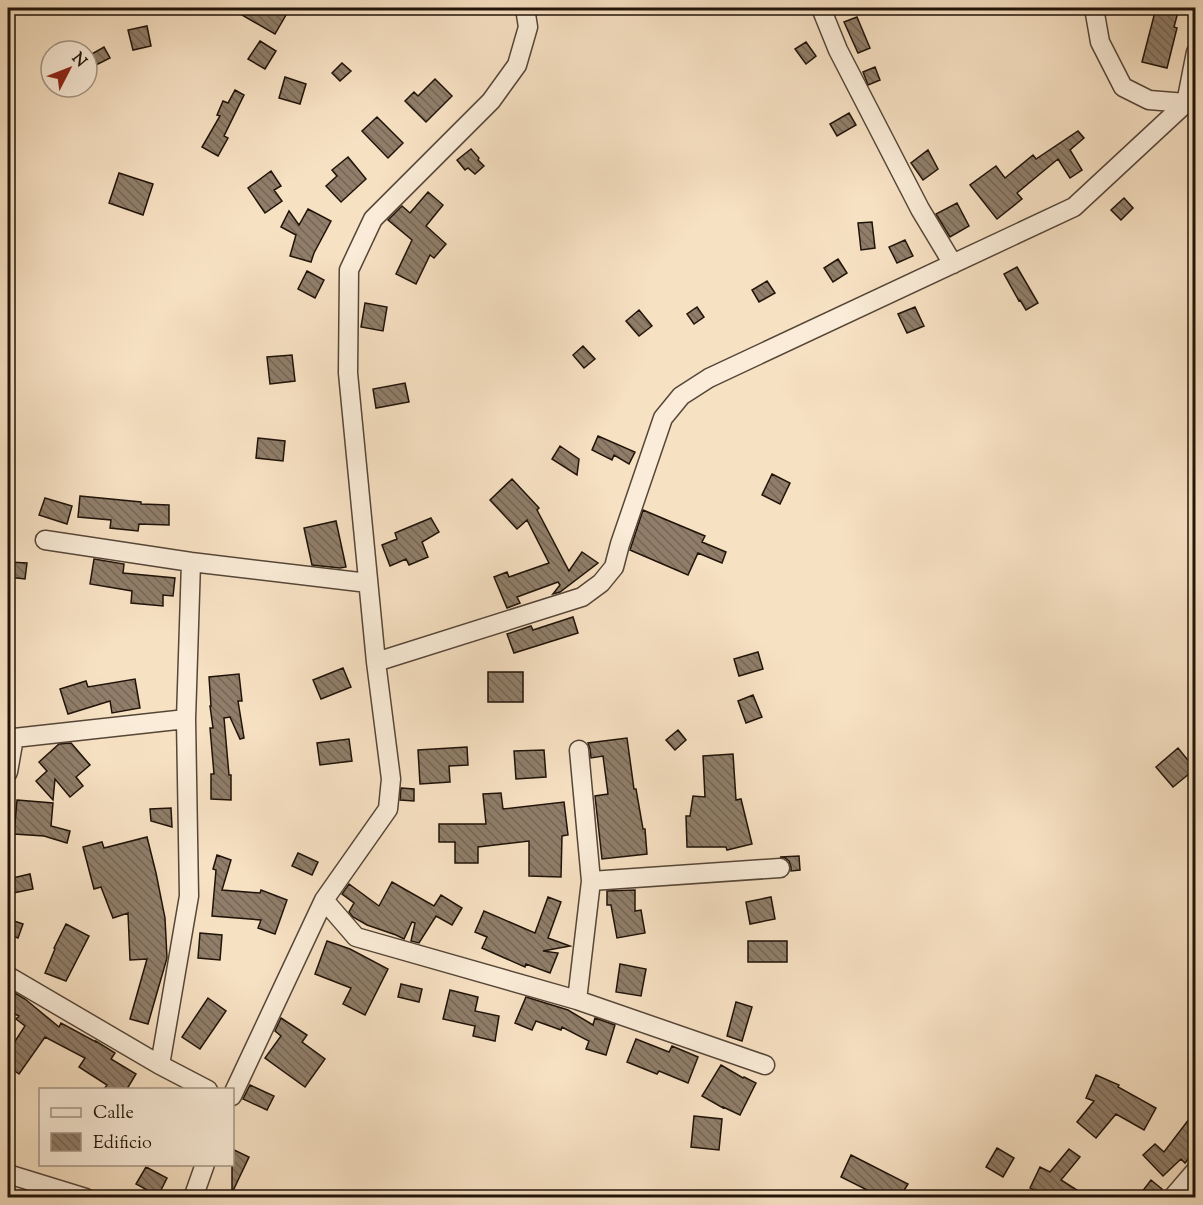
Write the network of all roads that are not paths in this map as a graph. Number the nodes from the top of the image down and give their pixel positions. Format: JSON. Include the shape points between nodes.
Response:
{"nodes":[{"id":1,"x":525,"y":8,"type":"edge"},
{"id":2,"x":821,"y":8,"type":"edge"},
{"id":3,"x":1094,"y":8,"type":"edge"},
{"id":4,"x":1196,"y":52,"type":"edge"},
{"id":5,"x":1191,"y":104,"type":"edge"},
{"id":6,"x":953,"y":264,"type":"junction"},
{"id":7,"x":45,"y":540,"type":"dead end"},
{"id":8,"x":191,"y":562,"type":"junction"},
{"id":9,"x":368,"y":583,"type":"junction"},
{"id":10,"x":376,"y":662,"type":"junction"},
{"id":11,"x":186,"y":719,"type":"junction"},
{"id":12,"x":579,"y":750,"type":"dead end"},
{"id":13,"x":8,"y":772,"type":"edge"},
{"id":14,"x":780,"y":868,"type":"dead end"},
{"id":15,"x":591,"y":881,"type":"junction"},
{"id":16,"x":324,"y":900,"type":"junction"},
{"id":17,"x":8,"y":976,"type":"edge"},
{"id":18,"x":577,"y":1000,"type":"junction"},
{"id":19,"x":160,"y":1065,"type":"junction"},
{"id":20,"x":765,"y":1065,"type":"dead end"},
{"id":21,"x":206,"y":1088,"type":"edge"},
{"id":22,"x":234,"y":1092,"type":"edge"},
{"id":23,"x":204,"y":1166,"type":"edge"},
{"id":24,"x":1196,"y":1170,"type":"edge"},
{"id":25,"x":8,"y":1174,"type":"edge"},
{"id":26,"x":86,"y":1197,"type":"edge"},
{"id":27,"x":192,"y":1197,"type":"edge"},
{"id":28,"x":1172,"y":1197,"type":"edge"}],
"edges":[{"from":1,"to":9,"type":"street","via":[[528,27],[517,65],[491,101],[373,219],[349,270],[348,373]]},
{"from":2,"to":6,"type":"street","via":[[838,50],[920,209]]},
{"from":3,"to":5,"type":"street","via":[[1100,42],[1123,87],[1149,100]]},
{"from":4,"to":5,"type":"street"},
{"from":5,"to":6,"type":"street","via":[[1074,207]]},
{"from":6,"to":10,"type":"street","via":[[708,378],[681,396],[663,418],[614,567],[602,583],[582,597]]},
{"from":7,"to":8,"type":"street"},
{"from":8,"to":9,"type":"street"},
{"from":8,"to":11,"type":"street"},
{"from":9,"to":10,"type":"street"},
{"from":10,"to":16,"type":"street","via":[[391,779],[388,809]]},
{"from":11,"to":13,"type":"street","via":[[14,738]]},
{"from":11,"to":19,"type":"street","via":[[189,896]]},
{"from":12,"to":15,"type":"street"},
{"from":14,"to":15,"type":"street"},
{"from":15,"to":18,"type":"street"},
{"from":16,"to":18,"type":"street","via":[[356,937]]},
{"from":16,"to":22,"type":"street"},
{"from":17,"to":19,"type":"street"},
{"from":18,"to":20,"type":"street"},
{"from":19,"to":21,"type":"street"},
{"from":23,"to":27,"type":"street"},
{"from":24,"to":28,"type":"street"},
{"from":25,"to":26,"type":"street"}]}
